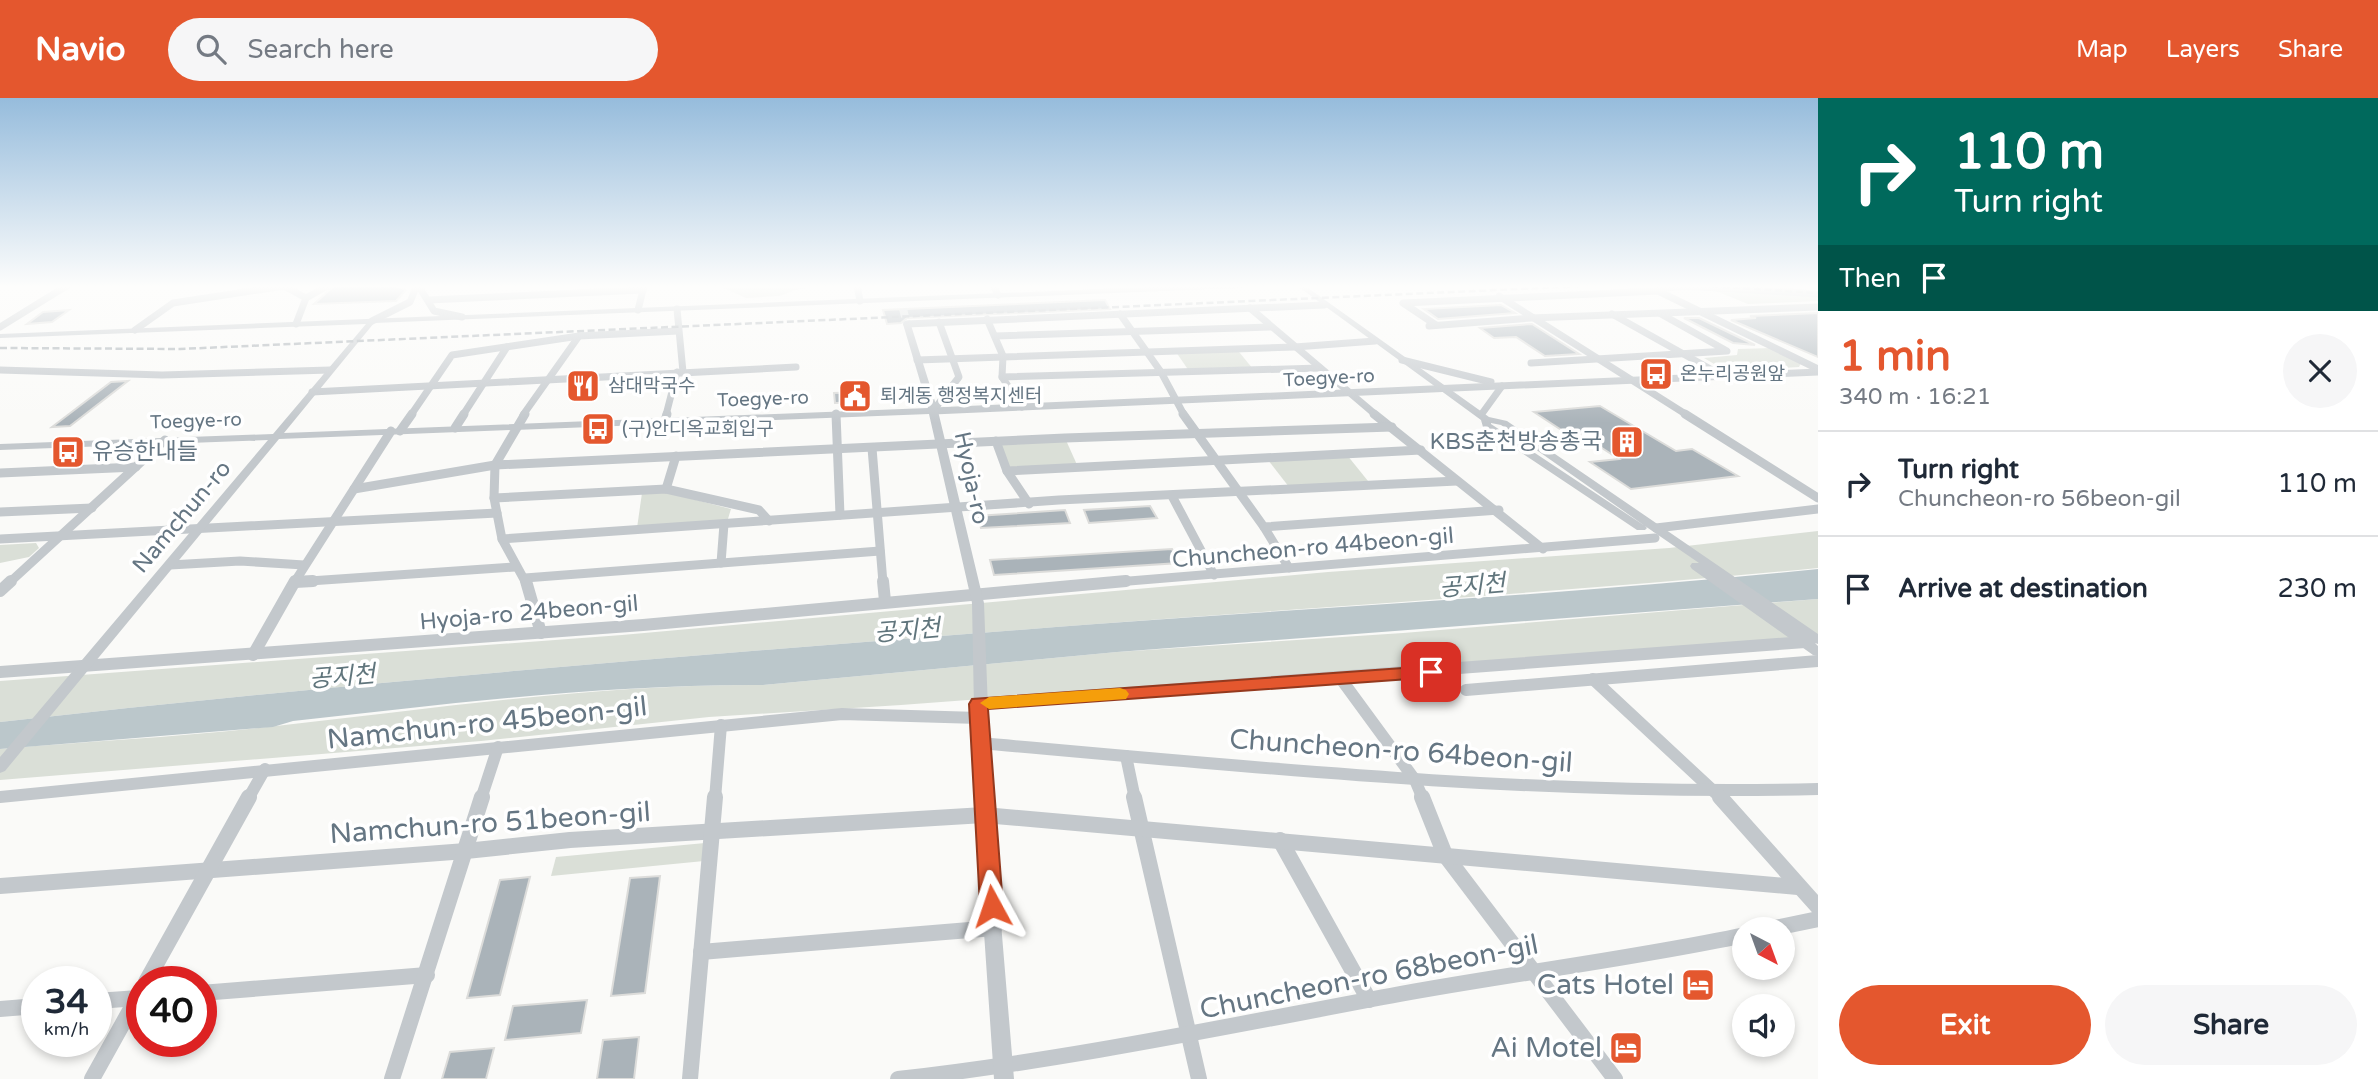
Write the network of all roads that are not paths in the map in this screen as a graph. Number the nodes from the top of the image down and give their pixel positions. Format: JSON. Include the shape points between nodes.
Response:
{"nodes":[{"id":1,"x":117,"y":331,"type":"edge"},
{"id":2,"x":364,"y":331,"type":"edge"},
{"id":3,"x":678,"y":331,"type":"joint"},
{"id":4,"x":909,"y":331,"type":"tunnel mouth"},
{"id":5,"x":943,"y":331,"type":"edge"},
{"id":6,"x":993,"y":331,"type":"edge"},
{"id":7,"x":1132,"y":331,"type":"junction"},
{"id":8,"x":1140,"y":331,"type":"edge"},
{"id":9,"x":1275,"y":331,"type":"edge"},
{"id":10,"x":1361,"y":331,"type":"edge"},
{"id":11,"x":1553,"y":331,"type":"edge"},
{"id":12,"x":1642,"y":331,"type":"edge"},
{"id":13,"x":1690,"y":331,"type":"edge"},
{"id":14,"x":1741,"y":331,"type":"edge"},
{"id":15,"x":0,"y":336,"type":"edge"},
{"id":16,"x":579,"y":336,"type":"junction"},
{"id":17,"x":995,"y":336,"type":"junction"},
{"id":18,"x":1375,"y":341,"type":"junction"},
{"id":19,"x":507,"y":347,"type":"junction"},
{"id":20,"x":1295,"y":347,"type":"junction"},
{"id":21,"x":1146,"y":350,"type":"junction"},
{"id":22,"x":1683,"y":354,"type":"junction"},
{"id":23,"x":1003,"y":356,"type":"junction"},
{"id":24,"x":954,"y":358,"type":"junction"},
{"id":25,"x":1600,"y":358,"type":"junction"},
{"id":26,"x":917,"y":360,"type":"junction"},
{"id":27,"x":1402,"y":360,"type":"junction"},
{"id":28,"x":1531,"y":363,"type":"dead end"},
{"id":29,"x":796,"y":367,"type":"dead end"},
{"id":30,"x":1320,"y":368,"type":"junction"},
{"id":31,"x":0,"y":370,"type":"edge"},
{"id":32,"x":331,"y":370,"type":"junction"},
{"id":33,"x":1818,"y":370,"type":"edge"},
{"id":34,"x":680,"y":372,"type":"junction"},
{"id":35,"x":1160,"y":372,"type":"junction"},
{"id":36,"x":1723,"y":376,"type":"junction"},
{"id":37,"x":1002,"y":377,"type":"junction"},
{"id":38,"x":550,"y":378,"type":"junction"},
{"id":39,"x":1630,"y":379,"type":"junction"},
{"id":40,"x":484,"y":382,"type":"junction"},
{"id":41,"x":1525,"y":385,"type":"junction"},
{"id":42,"x":432,"y":386,"type":"junction"},
{"id":43,"x":1503,"y":386,"type":"junction"},
{"id":44,"x":1443,"y":389,"type":"junction"},
{"id":45,"x":312,"y":392,"type":"junction"},
{"id":46,"x":1351,"y":395,"type":"junction"},
{"id":47,"x":1175,"y":402,"type":"junction"},
{"id":48,"x":1022,"y":407,"type":"junction"},
{"id":49,"x":933,"y":411,"type":"junction"},
{"id":50,"x":836,"y":414,"type":"junction"},
{"id":51,"x":1483,"y":417,"type":"junction"},
{"id":52,"x":665,"y":421,"type":"junction"},
{"id":53,"x":516,"y":426,"type":"junction"},
{"id":54,"x":1392,"y":427,"type":"junction"},
{"id":55,"x":455,"y":428,"type":"junction"},
{"id":56,"x":395,"y":431,"type":"junction"},
{"id":57,"x":1196,"y":433,"type":"junction"},
{"id":58,"x":277,"y":435,"type":"junction"},
{"id":59,"x":164,"y":440,"type":"junction"},
{"id":60,"x":996,"y":441,"type":"junction"},
{"id":61,"x":940,"y":444,"type":"junction"},
{"id":62,"x":0,"y":447,"type":"edge"},
{"id":63,"x":872,"y":448,"type":"junction"},
{"id":64,"x":838,"y":449,"type":"junction"},
{"id":65,"x":1421,"y":450,"type":"junction"},
{"id":66,"x":676,"y":456,"type":"junction"},
{"id":67,"x":1213,"y":460,"type":"junction"},
{"id":68,"x":495,"y":465,"type":"junction"},
{"id":69,"x":136,"y":467,"type":"junction"},
{"id":70,"x":1007,"y":471,"type":"junction"},
{"id":71,"x":0,"y":473,"type":"edge"},
{"id":72,"x":1457,"y":481,"type":"junction"},
{"id":73,"x":354,"y":489,"type":"junction"},
{"id":74,"x":666,"y":489,"type":"junction"},
{"id":75,"x":1237,"y":494,"type":"junction"},
{"id":76,"x":1172,"y":496,"type":"junction"},
{"id":77,"x":494,"y":498,"type":"junction"},
{"id":78,"x":1818,"y":498,"type":"edge"},
{"id":79,"x":1029,"y":504,"type":"junction"},
{"id":80,"x":92,"y":508,"type":"junction"},
{"id":81,"x":1818,"y":509,"type":"edge"},
{"id":82,"x":954,"y":510,"type":"junction"},
{"id":83,"x":1499,"y":510,"type":"junction"},
{"id":84,"x":0,"y":512,"type":"edge"},
{"id":85,"x":877,"y":512,"type":"junction"},
{"id":86,"x":497,"y":513,"type":"junction"},
{"id":87,"x":840,"y":515,"type":"junction"},
{"id":88,"x":769,"y":521,"type":"junction"},
{"id":89,"x":333,"y":524,"type":"junction"},
{"id":90,"x":724,"y":524,"type":"junction"},
{"id":91,"x":1264,"y":527,"type":"junction"},
{"id":92,"x":199,"y":530,"type":"junction"},
{"id":93,"x":1655,"y":533,"type":"junction"},
{"id":94,"x":59,"y":536,"type":"junction"},
{"id":95,"x":0,"y":539,"type":"edge"},
{"id":96,"x":502,"y":539,"type":"junction"},
{"id":97,"x":1543,"y":549,"type":"junction"},
{"id":98,"x":880,"y":551,"type":"junction"},
{"id":99,"x":721,"y":563,"type":"junction"},
{"id":100,"x":170,"y":565,"type":"junction"},
{"id":101,"x":304,"y":565,"type":"junction"},
{"id":102,"x":515,"y":567,"type":"junction"},
{"id":103,"x":1289,"y":568,"type":"junction"},
{"id":104,"x":1214,"y":575,"type":"junction"},
{"id":105,"x":525,"y":578,"type":"junction"},
{"id":106,"x":295,"y":582,"type":"junction"},
{"id":107,"x":0,"y":591,"type":"edge"},
{"id":108,"x":976,"y":598,"type":"junction"},
{"id":109,"x":885,"y":601,"type":"junction"},
{"id":110,"x":541,"y":633,"type":"junction"},
{"id":111,"x":1805,"y":637,"type":"edge"},
{"id":112,"x":1818,"y":652,"type":"edge"},
{"id":113,"x":253,"y":655,"type":"junction"},
{"id":114,"x":1818,"y":661,"type":"edge"},
{"id":115,"x":80,"y":669,"type":"junction"},
{"id":116,"x":0,"y":672,"type":"edge"},
{"id":117,"x":1593,"y":679,"type":"junction"},
{"id":118,"x":1341,"y":680,"type":"junction"},
{"id":119,"x":1466,"y":690,"type":"dead end"},
{"id":120,"x":979,"y":706,"type":"junction"},
{"id":121,"x":721,"y":725,"type":"junction"},
{"id":122,"x":981,"y":744,"type":"junction"},
{"id":123,"x":498,"y":747,"type":"junction"},
{"id":124,"x":1126,"y":756,"type":"junction"},
{"id":125,"x":0,"y":767,"type":"edge"},
{"id":126,"x":265,"y":769,"type":"junction"},
{"id":127,"x":1415,"y":780,"type":"junction"},
{"id":128,"x":1818,"y":789,"type":"edge"},
{"id":129,"x":1717,"y":794,"type":"junction"},
{"id":130,"x":0,"y":797,"type":"edge"},
{"id":131,"x":984,"y":815,"type":"junction"},
{"id":132,"x":1140,"y":827,"type":"junction"},
{"id":133,"x":711,"y":832,"type":"junction"},
{"id":134,"x":1280,"y":840,"type":"junction"},
{"id":135,"x":466,"y":851,"type":"junction"},
{"id":136,"x":1445,"y":855,"type":"junction"},
{"id":137,"x":211,"y":868,"type":"junction"},
{"id":138,"x":0,"y":886,"type":"edge"},
{"id":139,"x":1798,"y":887,"type":"junction"},
{"id":140,"x":1818,"y":907,"type":"edge"},
{"id":141,"x":1818,"y":919,"type":"edge"},
{"id":142,"x":1796,"y":924,"type":"edge"},
{"id":143,"x":994,"y":928,"type":"junction"},
{"id":144,"x":1732,"y":938,"type":"edge"},
{"id":145,"x":701,"y":952,"type":"junction"},
{"id":146,"x":155,"y":966,"type":"edge"},
{"id":147,"x":1534,"y":972,"type":"junction"},
{"id":148,"x":427,"y":975,"type":"junction"},
{"id":149,"x":217,"y":992,"type":"edge"},
{"id":150,"x":1369,"y":1000,"type":"junction"},
{"id":151,"x":21,"y":1007,"type":"edge"},
{"id":152,"x":0,"y":1009,"type":"edge"},
{"id":153,"x":126,"y":1020,"type":"edge"},
{"id":154,"x":1189,"y":1037,"type":"junction"},
{"id":155,"x":1003,"y":1074,"type":"edge"},
{"id":156,"x":92,"y":1079,"type":"edge"},
{"id":157,"x":392,"y":1079,"type":"edge"},
{"id":158,"x":690,"y":1079,"type":"edge"},
{"id":159,"x":898,"y":1079,"type":"edge"},
{"id":160,"x":1199,"y":1079,"type":"edge"},
{"id":161,"x":1615,"y":1079,"type":"edge"}],
"edges":[{"from":1,"to":15,"type":"street"},
{"from":2,"to":32,"type":"street","name":"Namchun-ro"},
{"from":3,"to":16,"type":"street"},
{"from":3,"to":34,"type":"street"},
{"from":4,"to":26,"type":"street","name":"Hyoja-ro"},
{"from":5,"to":24,"type":"street"},
{"from":6,"to":17,"type":"street"},
{"from":7,"to":8,"type":"street"},
{"from":7,"to":17,"type":"street"},
{"from":7,"to":21,"type":"street"},
{"from":9,"to":20,"type":"street"},
{"from":10,"to":18,"type":"street"},
{"from":11,"to":25,"type":"street"},
{"from":12,"to":22,"type":"street"},
{"from":13,"to":22,"type":"street","via":[[1727,351]]},
{"from":14,"to":33,"type":"street"},
{"from":16,"to":19,"type":"street"},
{"from":16,"to":38,"type":"street"},
{"from":17,"to":23,"type":"street"},
{"from":18,"to":20,"type":"street"},
{"from":18,"to":27,"type":"street"},
{"from":19,"to":40,"type":"street"},
{"from":19,"to":42,"type":"street","via":[[452,355]]},
{"from":20,"to":21,"type":"street"},
{"from":20,"to":30,"type":"street"},
{"from":21,"to":23,"type":"street"},
{"from":21,"to":35,"type":"street"},
{"from":22,"to":25,"type":"street"},
{"from":22,"to":36,"type":"street"},
{"from":23,"to":24,"type":"street"},
{"from":23,"to":37,"type":"street"},
{"from":24,"to":26,"type":"street"},
{"from":24,"to":49,"type":"street","via":[[959,377]]},
{"from":25,"to":28,"type":"street"},
{"from":25,"to":39,"type":"street"},
{"from":26,"to":49,"type":"street","name":"Hyoja-ro"},
{"from":27,"to":41,"type":"street","via":[[1480,381]]},
{"from":27,"to":44,"type":"street"},
{"from":29,"to":34,"type":"street"},
{"from":30,"to":35,"type":"street"},
{"from":30,"to":46,"type":"street"},
{"from":31,"to":32,"type":"street","via":[[196,375]]},
{"from":32,"to":45,"type":"street","name":"Namchun-ro"},
{"from":33,"to":36,"type":"street"},
{"from":34,"to":38,"type":"street"},
{"from":34,"to":52,"type":"street"},
{"from":35,"to":37,"type":"street"},
{"from":35,"to":47,"type":"street"},
{"from":36,"to":39,"type":"street"},
{"from":37,"to":48,"type":"street"},
{"from":38,"to":40,"type":"street"},
{"from":38,"to":53,"type":"street"},
{"from":39,"to":41,"type":"street"},
{"from":39,"to":78,"type":"street"},
{"from":40,"to":42,"type":"street"},
{"from":40,"to":55,"type":"street"},
{"from":41,"to":43,"type":"street","name":"Toegye-ro"},
{"from":42,"to":45,"type":"street"},
{"from":42,"to":56,"type":"street"},
{"from":43,"to":44,"type":"street","name":"Toegye-ro"},
{"from":43,"to":51,"type":"street"},
{"from":44,"to":46,"type":"street","name":"Toegye-ro"},
{"from":44,"to":51,"type":"street"},
{"from":45,"to":58,"type":"street","name":"Namchun-ro"},
{"from":46,"to":47,"type":"street","name":"Toegye-ro"},
{"from":46,"to":54,"type":"street"},
{"from":47,"to":48,"type":"street","name":"Toegye-ro"},
{"from":47,"to":57,"type":"street"},
{"from":48,"to":49,"type":"street","name":"Toegye-ro"},
{"from":49,"to":50,"type":"street","name":"Toegye-ro"},
{"from":49,"to":61,"type":"street","name":"Hyoja-ro"},
{"from":50,"to":52,"type":"street","name":"Toegye-ro"},
{"from":50,"to":64,"type":"street"},
{"from":51,"to":93,"type":"street","via":[[1486,425]]},
{"from":52,"to":53,"type":"street","name":"Toegye-ro"},
{"from":53,"to":55,"type":"street","name":"Toegye-ro"},
{"from":53,"to":68,"type":"street"},
{"from":54,"to":57,"type":"street"},
{"from":54,"to":65,"type":"street"},
{"from":55,"to":56,"type":"street","name":"Toegye-ro"},
{"from":56,"to":58,"type":"street","name":"Toegye-ro"},
{"from":56,"to":73,"type":"street"},
{"from":57,"to":60,"type":"street"},
{"from":57,"to":67,"type":"street"},
{"from":58,"to":59,"type":"street","name":"Toegye-ro"},
{"from":58,"to":92,"type":"street","name":"Namchun-ro"},
{"from":59,"to":62,"type":"street","name":"Toegye-ro"},
{"from":59,"to":69,"type":"street"},
{"from":60,"to":61,"type":"street"},
{"from":60,"to":70,"type":"street"},
{"from":61,"to":63,"type":"street"},
{"from":61,"to":82,"type":"street","name":"Hyoja-ro"},
{"from":63,"to":64,"type":"street"},
{"from":63,"to":85,"type":"street"},
{"from":64,"to":66,"type":"street"},
{"from":64,"to":87,"type":"street"},
{"from":65,"to":67,"type":"street"},
{"from":65,"to":72,"type":"street"},
{"from":66,"to":68,"type":"street"},
{"from":66,"to":74,"type":"street"},
{"from":67,"to":70,"type":"street"},
{"from":67,"to":75,"type":"street"},
{"from":68,"to":73,"type":"street"},
{"from":68,"to":77,"type":"street"},
{"from":69,"to":71,"type":"street"},
{"from":69,"to":80,"type":"street"},
{"from":70,"to":79,"type":"street"},
{"from":72,"to":75,"type":"street"},
{"from":72,"to":83,"type":"street"},
{"from":73,"to":89,"type":"street"},
{"from":74,"to":77,"type":"street"},
{"from":74,"to":88,"type":"street","via":[[759,510]]},
{"from":75,"to":76,"type":"street"},
{"from":75,"to":91,"type":"street"},
{"from":76,"to":79,"type":"street"},
{"from":76,"to":104,"type":"street"},
{"from":77,"to":86,"type":"street"},
{"from":79,"to":82,"type":"street"},
{"from":80,"to":84,"type":"street"},
{"from":80,"to":94,"type":"street"},
{"from":81,"to":93,"type":"street","name":"Chuncheon-ro 44beon-gil"},
{"from":82,"to":85,"type":"street"},
{"from":82,"to":108,"type":"street","name":"Hyoja-ro"},
{"from":83,"to":91,"type":"street"},
{"from":83,"to":97,"type":"street"},
{"from":85,"to":87,"type":"street"},
{"from":85,"to":98,"type":"street"},
{"from":86,"to":89,"type":"street"},
{"from":86,"to":96,"type":"street"},
{"from":87,"to":88,"type":"street"},
{"from":88,"to":90,"type":"street"},
{"from":89,"to":92,"type":"street"},
{"from":89,"to":101,"type":"street"},
{"from":90,"to":96,"type":"street"},
{"from":90,"to":99,"type":"street"},
{"from":91,"to":103,"type":"street"},
{"from":92,"to":94,"type":"street"},
{"from":92,"to":100,"type":"street","name":"Namchun-ro"},
{"from":93,"to":97,"type":"street","name":"Chuncheon-ro 44beon-gil"},
{"from":93,"to":111,"type":"street"},
{"from":94,"to":95,"type":"street"},
{"from":94,"to":107,"type":"street"},
{"from":96,"to":102,"type":"street"},
{"from":97,"to":103,"type":"street","name":"Chuncheon-ro 44beon-gil"},
{"from":98,"to":99,"type":"street"},
{"from":98,"to":109,"type":"street"},
{"from":99,"to":105,"type":"street"},
{"from":100,"to":101,"type":"street","via":[[240,561]]},
{"from":100,"to":115,"type":"street","name":"Namchun-ro"},
{"from":101,"to":106,"type":"street"},
{"from":102,"to":105,"type":"street"},
{"from":102,"to":106,"type":"street"},
{"from":103,"to":104,"type":"street","name":"Chuncheon-ro 44beon-gil"},
{"from":104,"to":108,"type":"street","name":"Chuncheon-ro 44beon-gil"},
{"from":105,"to":110,"type":"street"},
{"from":106,"to":113,"type":"street"},
{"from":108,"to":109,"type":"street","name":"Hyoja-ro 24beon-gil"},
{"from":108,"to":120,"type":"street","name":"Hyoja-ro"},
{"from":109,"to":110,"type":"street","name":"Hyoja-ro 24beon-gil"},
{"from":110,"to":113,"type":"street","name":"Hyoja-ro 24beon-gil"},
{"from":111,"to":112,"type":"street"},
{"from":111,"to":118,"type":"street","name":"Namchun-ro 45beon-gil"},
{"from":113,"to":115,"type":"street","name":"Hyoja-ro 24beon-gil"},
{"from":114,"to":117,"type":"street"},
{"from":115,"to":116,"type":"street","name":"Hyoja-ro 24beon-gil"},
{"from":115,"to":125,"type":"street","name":"Namchun-ro"},
{"from":117,"to":119,"type":"street"},
{"from":117,"to":129,"type":"street"},
{"from":118,"to":120,"type":"street","name":"Namchun-ro 45beon-gil"},
{"from":118,"to":127,"type":"street"},
{"from":120,"to":121,"type":"street","name":"Namchun-ro 45beon-gil"},
{"from":120,"to":122,"type":"street"},
{"from":121,"to":123,"type":"street","name":"Namchun-ro 45beon-gil"},
{"from":121,"to":133,"type":"street"},
{"from":122,"to":124,"type":"street","name":"Chuncheon-ro 64beon-gil"},
{"from":122,"to":131,"type":"street"},
{"from":123,"to":126,"type":"street","name":"Namchun-ro 45beon-gil"},
{"from":123,"to":135,"type":"street"},
{"from":124,"to":127,"type":"street","name":"Chuncheon-ro 64beon-gil"},
{"from":124,"to":132,"type":"street"},
{"from":126,"to":130,"type":"street","name":"Namchun-ro 45beon-gil"},
{"from":126,"to":137,"type":"street"},
{"from":127,"to":129,"type":"street","name":"Chuncheon-ro 64beon-gil"},
{"from":127,"to":136,"type":"street"},
{"from":128,"to":129,"type":"street","name":"Chuncheon-ro 64beon-gil"},
{"from":129,"to":139,"type":"street"},
{"from":131,"to":132,"type":"street","name":"Namchun-ro 51beon-gil"},
{"from":131,"to":133,"type":"street","name":"Namchun-ro 51beon-gil"},
{"from":131,"to":143,"type":"street"},
{"from":132,"to":134,"type":"street","name":"Namchun-ro 51beon-gil"},
{"from":132,"to":154,"type":"street"},
{"from":133,"to":135,"type":"street","name":"Namchun-ro 51beon-gil"},
{"from":133,"to":145,"type":"street"},
{"from":134,"to":136,"type":"street","name":"Namchun-ro 51beon-gil"},
{"from":134,"to":150,"type":"street"},
{"from":135,"to":137,"type":"street","name":"Namchun-ro 51beon-gil"},
{"from":135,"to":148,"type":"street"},
{"from":136,"to":139,"type":"street","name":"Namchun-ro 51beon-gil"},
{"from":136,"to":147,"type":"street"},
{"from":137,"to":138,"type":"street","name":"Namchun-ro 51beon-gil"},
{"from":137,"to":146,"type":"street"},
{"from":139,"to":140,"type":"street"},
{"from":141,"to":142,"type":"street"},
{"from":143,"to":145,"type":"street"},
{"from":143,"to":155,"type":"street"},
{"from":144,"to":147,"type":"street","name":"Chuncheon-ro 68beon-gil"},
{"from":145,"to":158,"type":"street"},
{"from":147,"to":150,"type":"street","name":"Chuncheon-ro 68beon-gil"},
{"from":147,"to":161,"type":"street"},
{"from":148,"to":149,"type":"street"},
{"from":148,"to":157,"type":"street"},
{"from":150,"to":154,"type":"street","name":"Chuncheon-ro 68beon-gil"},
{"from":151,"to":152,"type":"street"},
{"from":153,"to":156,"type":"street"},
{"from":154,"to":155,"type":"street","name":"Chuncheon-ro 68beon-gil"},
{"from":154,"to":160,"type":"street"},
{"from":155,"to":159,"type":"street","name":"Chuncheon-ro 68beon-gil"}]}
